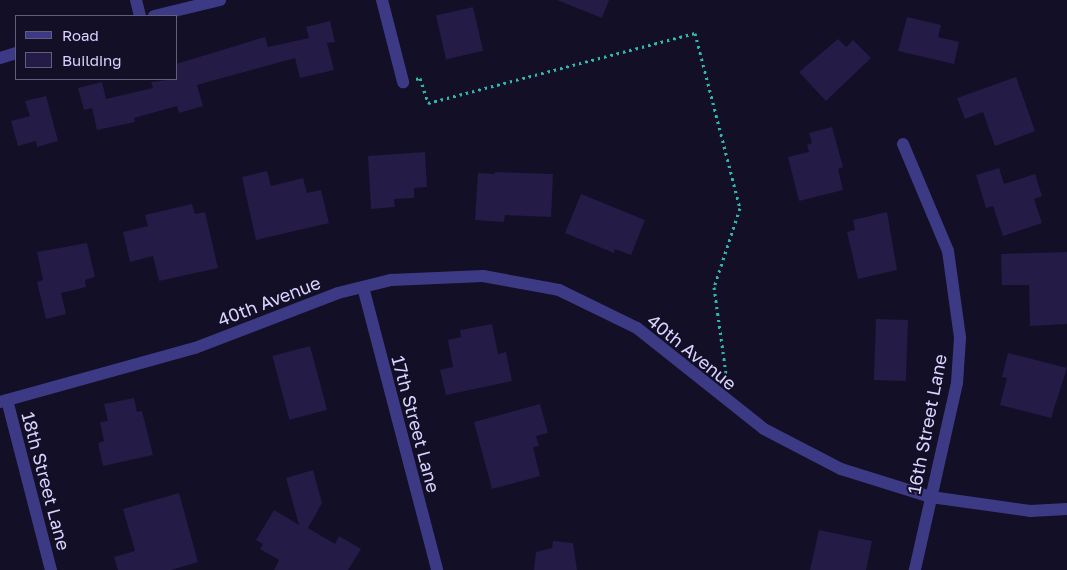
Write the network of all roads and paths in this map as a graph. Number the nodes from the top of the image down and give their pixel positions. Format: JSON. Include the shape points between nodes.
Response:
{"nodes":[{"id":1,"x":136,"y":0,"type":"edge"},
{"id":2,"x":220,"y":0,"type":"edge"},
{"id":3,"x":382,"y":0,"type":"edge"},
{"id":4,"x":140,"y":15,"type":"edge"},
{"id":5,"x":158,"y":15,"type":"edge"},
{"id":6,"x":15,"y":53,"type":"edge"},
{"id":7,"x":0,"y":58,"type":"edge"},
{"id":8,"x":403,"y":82,"type":"joint"},
{"id":9,"x":903,"y":144,"type":"dead end"},
{"id":10,"x":363,"y":287,"type":"junction"},
{"id":11,"x":3,"y":401,"type":"edge"},
{"id":12,"x":725,"y":401,"type":"junction"},
{"id":13,"x":932,"y":497,"type":"junction"},
{"id":14,"x":1067,"y":509,"type":"edge"},
{"id":15,"x":437,"y":569,"type":"edge"},
{"id":16,"x":51,"y":570,"type":"edge"},
{"id":17,"x":915,"y":570,"type":"edge"}],
"edges":[{"from":1,"to":4,"type":"street"},
{"from":2,"to":5,"type":"street"},
{"from":3,"to":8,"type":"street"},
{"from":6,"to":7,"type":"street"},
{"from":8,"to":12,"type":"path","via":[[420,78],[428,103],[695,34],[740,208],[714,287],[727,380]]},
{"from":9,"to":13,"type":"street","name":"16th Street Lane","via":[[948,251],[960,338],[956,383]]},
{"from":10,"to":11,"type":"street","name":"40th Avenue","via":[[338,293],[195,348]]},
{"from":10,"to":12,"type":"street","name":"40th Avenue","via":[[391,280],[483,276],[559,290],[638,328],[676,356]]},
{"from":10,"to":15,"type":"street","name":"17th Street Lane"},
{"from":11,"to":16,"type":"street","name":"18th Street Lane"},
{"from":12,"to":13,"type":"street","name":"40th Avenue","via":[[764,429],[841,469]]},
{"from":13,"to":14,"type":"street","name":"40th Avenue","via":[[1030,511]]},
{"from":13,"to":17,"type":"street","name":"16th Street Lane"}]}
